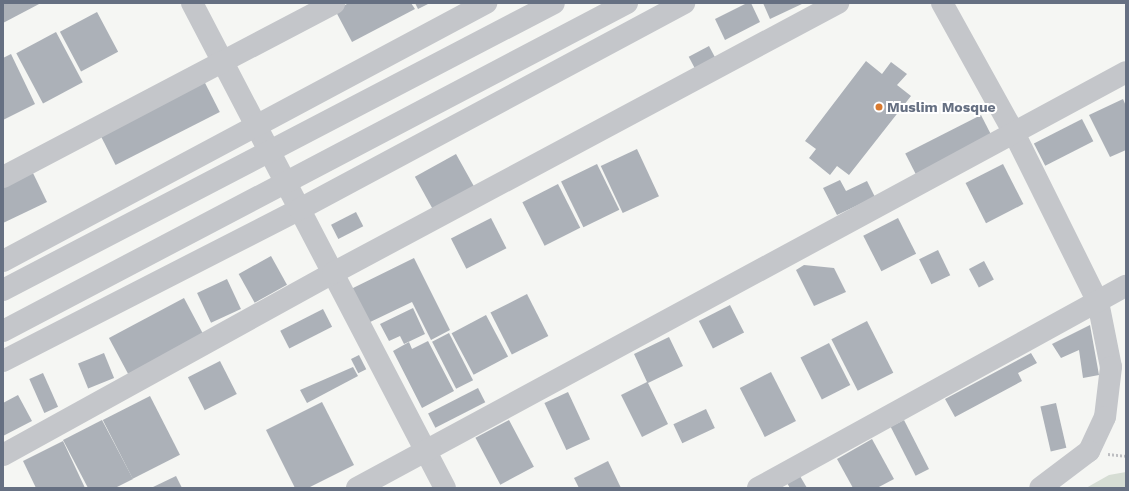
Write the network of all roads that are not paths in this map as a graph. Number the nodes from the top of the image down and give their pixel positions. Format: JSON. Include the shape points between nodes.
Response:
{"nodes":[{"id":1,"x":192,"y":3,"type":"edge"},
{"id":2,"x":334,"y":3,"type":"edge"},
{"id":3,"x":486,"y":3,"type":"edge"},
{"id":4,"x":554,"y":3,"type":"edge"},
{"id":5,"x":628,"y":3,"type":"edge"},
{"id":6,"x":684,"y":3,"type":"edge"},
{"id":7,"x":838,"y":3,"type":"edge"},
{"id":8,"x":942,"y":3,"type":"edge"},
{"id":9,"x":223,"y":63,"type":"junction"},
{"id":10,"x":1126,"y":72,"type":"edge"},
{"id":11,"x":256,"y":125,"type":"junction"},
{"id":12,"x":1014,"y":133,"type":"junction"},
{"id":13,"x":269,"y":151,"type":"junction"},
{"id":14,"x":3,"y":177,"type":"edge"},
{"id":15,"x":286,"y":183,"type":"junction"},
{"id":16,"x":300,"y":209,"type":"junction"},
{"id":17,"x":3,"y":261,"type":"edge"},
{"id":18,"x":333,"y":273,"type":"junction"},
{"id":19,"x":1126,"y":286,"type":"edge"},
{"id":20,"x":3,"y":290,"type":"edge"},
{"id":21,"x":1098,"y":302,"type":"junction"},
{"id":22,"x":3,"y":331,"type":"edge"},
{"id":23,"x":3,"y":361,"type":"edge"},
{"id":24,"x":426,"y":452,"type":"junction"},
{"id":25,"x":3,"y":455,"type":"edge"},
{"id":26,"x":357,"y":488,"type":"edge"},
{"id":27,"x":445,"y":488,"type":"edge"},
{"id":28,"x":758,"y":488,"type":"edge"},
{"id":29,"x":1040,"y":488,"type":"edge"}],
"edges":[{"from":1,"to":9,"type":"street"},
{"from":2,"to":9,"type":"street"},
{"from":3,"to":11,"type":"street"},
{"from":4,"to":13,"type":"street"},
{"from":5,"to":15,"type":"street"},
{"from":6,"to":16,"type":"street"},
{"from":7,"to":18,"type":"street"},
{"from":8,"to":12,"type":"street"},
{"from":9,"to":11,"type":"street"},
{"from":9,"to":14,"type":"street"},
{"from":10,"to":12,"type":"street"},
{"from":11,"to":13,"type":"street"},
{"from":11,"to":17,"type":"street"},
{"from":12,"to":21,"type":"street"},
{"from":12,"to":24,"type":"street"},
{"from":13,"to":15,"type":"street"},
{"from":13,"to":20,"type":"street"},
{"from":15,"to":16,"type":"street"},
{"from":15,"to":22,"type":"street"},
{"from":16,"to":18,"type":"street"},
{"from":16,"to":23,"type":"street"},
{"from":18,"to":24,"type":"street"},
{"from":18,"to":25,"type":"street"},
{"from":19,"to":21,"type":"street"},
{"from":21,"to":28,"type":"street"},
{"from":21,"to":29,"type":"street","via":[[1111,367],[1105,417],[1090,452]]},
{"from":24,"to":26,"type":"street"},
{"from":24,"to":27,"type":"street"}]}
